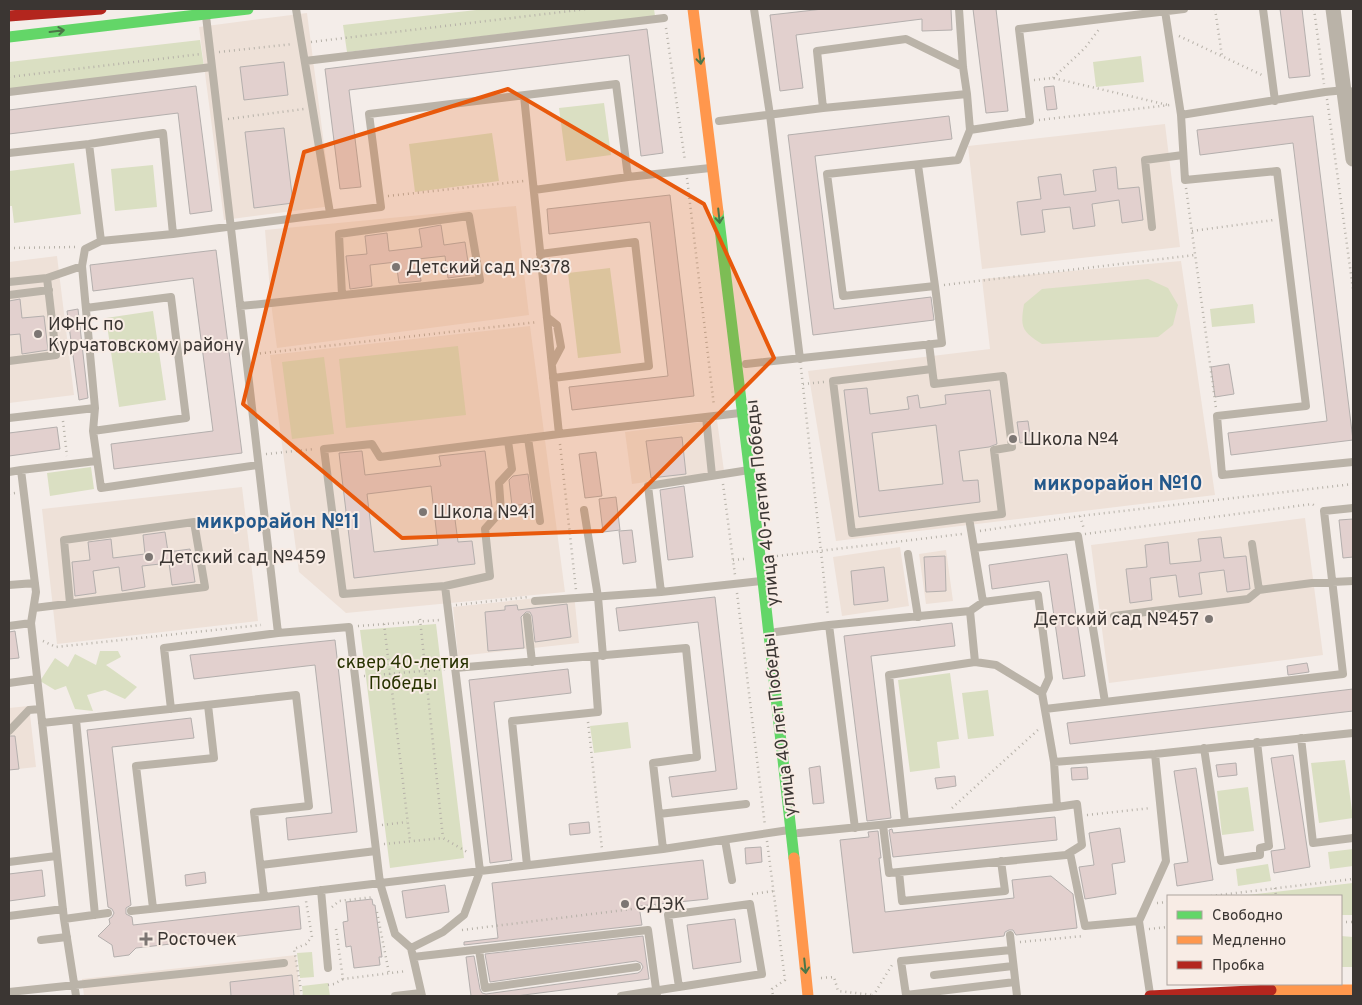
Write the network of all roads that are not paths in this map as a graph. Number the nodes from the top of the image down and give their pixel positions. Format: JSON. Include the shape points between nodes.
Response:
{"nodes":[{"id":1,"x":101,"y":9,"type":"edge"},
{"id":2,"x":248,"y":9,"type":"edge"},
{"id":3,"x":296,"y":9,"type":"edge"},
{"id":4,"x":693,"y":9,"type":"edge"},
{"id":5,"x":754,"y":9,"type":"edge"},
{"id":6,"x":959,"y":9,"type":"edge"},
{"id":7,"x":1184,"y":9,"type":"edge"},
{"id":8,"x":1263,"y":9,"type":"edge"},
{"id":9,"x":1333,"y":9,"type":"edge"},
{"id":10,"x":1166,"y":11,"type":"junction"},
{"id":11,"x":49,"y":12,"type":"edge"},
{"id":12,"x":205,"y":14,"type":"junction"},
{"id":13,"x":9,"y":16,"type":"edge"},
{"id":14,"x":664,"y":18,"type":"road end"},
{"id":15,"x":9,"y":37,"type":"edge"},
{"id":16,"x":306,"y":61,"type":"junction"},
{"id":17,"x":212,"y":67,"type":"junction"},
{"id":18,"x":963,"y":68,"type":"junction"},
{"id":19,"x":1349,"y":91,"type":"edge"},
{"id":20,"x":9,"y":92,"type":"edge"},
{"id":21,"x":967,"y":94,"type":"junction"},
{"id":22,"x":524,"y":96,"type":"junction"},
{"id":23,"x":1275,"y":101,"type":"junction"},
{"id":24,"x":823,"y":108,"type":"junction"},
{"id":25,"x":770,"y":115,"type":"junction"},
{"id":26,"x":1181,"y":115,"type":"junction"},
{"id":27,"x":719,"y":121,"type":"dead end"},
{"id":28,"x":970,"y":130,"type":"junction"},
{"id":29,"x":89,"y":144,"type":"junction"},
{"id":30,"x":9,"y":153,"type":"edge"},
{"id":31,"x":1183,"y":155,"type":"junction"},
{"id":32,"x":1353,"y":159,"type":"edge"},
{"id":33,"x":918,"y":165,"type":"junction"},
{"id":34,"x":719,"y":167,"type":"junction"},
{"id":35,"x":628,"y":177,"type":"junction"},
{"id":36,"x":534,"y":190,"type":"junction"},
{"id":37,"x":330,"y":213,"type":"junction"},
{"id":38,"x":231,"y":227,"type":"junction"},
{"id":39,"x":1152,"y":227,"type":"dead end"},
{"id":40,"x":173,"y":234,"type":"junction"},
{"id":41,"x":101,"y":241,"type":"junction"},
{"id":42,"x":540,"y":254,"type":"junction"},
{"id":43,"x":82,"y":266,"type":"junction"},
{"id":44,"x":47,"y":278,"type":"junction"},
{"id":45,"x":9,"y":282,"type":"edge"},
{"id":46,"x":935,"y":286,"type":"junction"},
{"id":47,"x":49,"y":290,"type":"junction"},
{"id":48,"x":9,"y":295,"type":"edge"},
{"id":49,"x":342,"y":295,"type":"junction"},
{"id":50,"x":240,"y":306,"type":"junction"},
{"id":51,"x":86,"y":308,"type":"junction"},
{"id":52,"x":547,"y":319,"type":"junction"},
{"id":53,"x":929,"y":344,"type":"junction"},
{"id":54,"x":800,"y":359,"type":"junction"},
{"id":55,"x":9,"y":361,"type":"edge"},
{"id":56,"x":552,"y":364,"type":"junction"},
{"id":57,"x":741,"y":364,"type":"junction"},
{"id":58,"x":932,"y":369,"type":"junction"},
{"id":59,"x":553,"y":378,"type":"junction"},
{"id":60,"x":95,"y":408,"type":"junction"},
{"id":61,"x":741,"y":412,"type":"junction"},
{"id":62,"x":710,"y":416,"type":"junction"},
{"id":63,"x":9,"y":418,"type":"edge"},
{"id":64,"x":93,"y":431,"type":"junction"},
{"id":65,"x":559,"y":434,"type":"junction"},
{"id":66,"x":528,"y":438,"type":"junction"},
{"id":67,"x":508,"y":440,"type":"junction"},
{"id":68,"x":96,"y":461,"type":"junction"},
{"id":69,"x":1353,"y":462,"type":"edge"},
{"id":70,"x":258,"y":465,"type":"junction"},
{"id":71,"x":21,"y":470,"type":"junction"},
{"id":72,"x":749,"y":470,"type":"junction"},
{"id":73,"x":9,"y":472,"type":"edge"},
{"id":74,"x":712,"y":475,"type":"junction"},
{"id":75,"x":1353,"y":508,"type":"edge"},
{"id":76,"x":584,"y":510,"type":"dead end"},
{"id":77,"x":969,"y":518,"type":"junction"},
{"id":78,"x":540,"y":521,"type":"dead end"},
{"id":79,"x":1252,"y":544,"type":"dead end"},
{"id":80,"x":974,"y":548,"type":"junction"},
{"id":81,"x":908,"y":554,"type":"dead end"},
{"id":82,"x":764,"y":558,"type":"junction"},
{"id":83,"x":767,"y":580,"type":"junction"},
{"id":84,"x":1353,"y":581,"type":"edge"},
{"id":85,"x":1332,"y":582,"type":"junction"},
{"id":86,"x":35,"y":583,"type":"junction"},
{"id":87,"x":9,"y":585,"type":"edge"},
{"id":88,"x":445,"y":586,"type":"junction"},
{"id":89,"x":1259,"y":590,"type":"junction"},
{"id":90,"x":661,"y":592,"type":"junction"},
{"id":91,"x":598,"y":598,"type":"junction"},
{"id":92,"x":533,"y":599,"type":"road end"},
{"id":93,"x":983,"y":602,"type":"junction"},
{"id":94,"x":70,"y":603,"type":"junction"},
{"id":95,"x":34,"y":608,"type":"junction"},
{"id":96,"x":970,"y":611,"type":"junction"},
{"id":97,"x":918,"y":616,"type":"junction"},
{"id":98,"x":1114,"y":616,"type":"dead end"},
{"id":99,"x":528,"y":617,"type":"dead end"},
{"id":100,"x":31,"y":624,"type":"junction"},
{"id":101,"x":829,"y":625,"type":"junction"},
{"id":102,"x":9,"y":626,"type":"edge"},
{"id":103,"x":776,"y":632,"type":"junction"},
{"id":104,"x":274,"y":634,"type":"junction"},
{"id":105,"x":603,"y":656,"type":"junction"},
{"id":106,"x":594,"y":657,"type":"junction"},
{"id":107,"x":532,"y":662,"type":"junction"},
{"id":108,"x":975,"y":662,"type":"junction"},
{"id":109,"x":455,"y":668,"type":"junction"},
{"id":110,"x":37,"y":678,"type":"junction"},
{"id":111,"x":9,"y":683,"type":"edge"},
{"id":112,"x":1042,"y":693,"type":"junction"},
{"id":113,"x":1105,"y":702,"type":"junction"},
{"id":114,"x":208,"y":705,"type":"junction"},
{"id":115,"x":40,"y":709,"type":"junction"},
{"id":116,"x":171,"y":709,"type":"junction"},
{"id":117,"x":1045,"y":709,"type":"junction"},
{"id":118,"x":76,"y":720,"type":"junction"},
{"id":119,"x":42,"y":723,"type":"junction"},
{"id":120,"x":9,"y":731,"type":"edge"},
{"id":121,"x":1353,"y":733,"type":"edge"},
{"id":122,"x":1301,"y":738,"type":"junction"},
{"id":123,"x":1257,"y":742,"type":"junction"},
{"id":124,"x":1204,"y":748,"type":"junction"},
{"id":125,"x":1155,"y":754,"type":"junction"},
{"id":126,"x":1054,"y":762,"type":"junction"},
{"id":127,"x":746,"y":804,"type":"dead end"},
{"id":128,"x":1057,"y":807,"type":"junction"},
{"id":129,"x":659,"y":814,"type":"junction"},
{"id":130,"x":906,"y":822,"type":"junction"},
{"id":131,"x":883,"y":825,"type":"junction"},
{"id":132,"x":855,"y":828,"type":"junction"},
{"id":133,"x":795,"y":832,"type":"junction"},
{"id":134,"x":1353,"y":838,"type":"edge"},
{"id":135,"x":725,"y":840,"type":"junction"},
{"id":136,"x":375,"y":848,"type":"junction"},
{"id":137,"x":663,"y":849,"type":"junction"},
{"id":138,"x":1070,"y":852,"type":"junction"},
{"id":139,"x":56,"y":856,"type":"junction"},
{"id":140,"x":1002,"y":861,"type":"junction"},
{"id":141,"x":9,"y":862,"type":"edge"},
{"id":142,"x":261,"y":865,"type":"junction"},
{"id":143,"x":528,"y":865,"type":"junction"},
{"id":144,"x":480,"y":871,"type":"junction"},
{"id":145,"x":899,"y":872,"type":"junction"},
{"id":146,"x":732,"y":880,"type":"dead end"},
{"id":147,"x":380,"y":883,"type":"junction"},
{"id":148,"x":321,"y":890,"type":"junction"},
{"id":149,"x":264,"y":898,"type":"junction"},
{"id":150,"x":153,"y":908,"type":"junction"},
{"id":151,"x":63,"y":909,"type":"junction"},
{"id":152,"x":131,"y":911,"type":"dead end"},
{"id":153,"x":108,"y":913,"type":"dead end"},
{"id":154,"x":95,"y":915,"type":"junction"},
{"id":155,"x":9,"y":916,"type":"edge"},
{"id":156,"x":64,"y":919,"type":"junction"},
{"id":157,"x":1139,"y":921,"type":"junction"},
{"id":158,"x":1010,"y":936,"type":"dead end"},
{"id":159,"x":67,"y":937,"type":"junction"},
{"id":160,"x":41,"y":940,"type":"dead end"},
{"id":161,"x":411,"y":948,"type":"junction"},
{"id":162,"x":479,"y":950,"type":"junction"},
{"id":163,"x":1011,"y":950,"type":"junction"},
{"id":164,"x":413,"y":957,"type":"junction"},
{"id":165,"x":284,"y":963,"type":"dead end"},
{"id":166,"x":1013,"y":966,"type":"junction"},
{"id":167,"x":637,"y":967,"type":"dead end"},
{"id":168,"x":328,"y":968,"type":"dead end"},
{"id":169,"x":934,"y":975,"type":"dead end"},
{"id":170,"x":811,"y":979,"type":"junction"},
{"id":171,"x":1015,"y":982,"type":"junction"},
{"id":172,"x":74,"y":985,"type":"junction"},
{"id":173,"x":1177,"y":985,"type":"edge"},
{"id":174,"x":679,"y":987,"type":"junction"},
{"id":175,"x":1279,"y":987,"type":"edge"},
{"id":176,"x":1353,"y":990,"type":"edge"},
{"id":177,"x":9,"y":992,"type":"edge"},
{"id":178,"x":422,"y":994,"type":"edge"},
{"id":179,"x":657,"y":994,"type":"edge"},
{"id":180,"x":1172,"y":995,"type":"junction"},
{"id":181,"x":76,"y":996,"type":"edge"},
{"id":182,"x":395,"y":996,"type":"edge"},
{"id":183,"x":620,"y":996,"type":"edge"},
{"id":184,"x":808,"y":996,"type":"edge"},
{"id":185,"x":818,"y":996,"type":"edge"},
{"id":186,"x":1017,"y":996,"type":"edge"},
{"id":187,"x":1150,"y":996,"type":"edge"}],
"edges":[{"from":1,"to":11,"type":"street"},
{"from":2,"to":12,"type":"street"},
{"from":3,"to":16,"type":"lane"},
{"from":4,"to":34,"type":"street","name":"улица 40-летия Победы","one_way":true},
{"from":5,"to":25,"type":"lane"},
{"from":6,"to":18,"type":"lane"},
{"from":7,"to":10,"type":"lane"},
{"from":8,"to":23,"type":"lane"},
{"from":9,"to":19,"type":"street"},
{"from":10,"to":26,"type":"lane"},
{"from":10,"to":28,"type":"lane","via":[[1019,29],[1030,121]]},
{"from":11,"to":13,"type":"street"},
{"from":15,"to":12,"type":"street","one_way":true},
{"from":12,"to":17,"type":"lane"},
{"from":14,"to":16,"type":"lane"},
{"from":16,"to":37,"type":"lane"},
{"from":17,"to":20,"type":"lane"},
{"from":17,"to":38,"type":"lane"},
{"from":18,"to":21,"type":"lane"},
{"from":18,"to":24,"type":"lane","via":[[906,39],[817,51]]},
{"from":19,"to":23,"type":"lane"},
{"from":19,"to":32,"type":"street"},
{"from":21,"to":24,"type":"lane"},
{"from":21,"to":28,"type":"lane"},
{"from":22,"to":35,"type":"lane","via":[[616,84]]},
{"from":22,"to":36,"type":"lane"},
{"from":22,"to":37,"type":"lane","via":[[369,114],[381,207]]},
{"from":23,"to":26,"type":"lane"},
{"from":24,"to":25,"type":"lane"},
{"from":25,"to":27,"type":"lane"},
{"from":25,"to":54,"type":"lane"},
{"from":26,"to":31,"type":"lane"},
{"from":28,"to":33,"type":"lane","via":[[958,160]]},
{"from":29,"to":30,"type":"lane"},
{"from":29,"to":40,"type":"lane","via":[[163,133]]},
{"from":29,"to":41,"type":"lane"},
{"from":31,"to":39,"type":"lane","via":[[1145,160]]},
{"from":31,"to":69,"type":"lane","via":[[1185,180],[1277,171],[1306,406],[1217,416],[1222,475]]},
{"from":33,"to":46,"type":"lane"},
{"from":33,"to":46,"type":"lane","via":[[826,174],[843,296]]},
{"from":34,"to":35,"type":"lane"},
{"from":34,"to":57,"type":"street","name":"улица 40-летия Победы"},
{"from":35,"to":36,"type":"lane"},
{"from":36,"to":42,"type":"lane"},
{"from":37,"to":38,"type":"lane"},
{"from":38,"to":40,"type":"lane"},
{"from":38,"to":50,"type":"lane"},
{"from":40,"to":41,"type":"lane"},
{"from":41,"to":43,"type":"lane","via":[[85,249]]},
{"from":42,"to":52,"type":"lane"},
{"from":42,"to":59,"type":"lane","via":[[635,242],[648,366]]},
{"from":43,"to":44,"type":"lane"},
{"from":43,"to":51,"type":"lane"},
{"from":44,"to":45,"type":"lane"},
{"from":44,"to":47,"type":"lane"},
{"from":46,"to":53,"type":"lane","via":[[942,343]]},
{"from":47,"to":48,"type":"lane"},
{"from":47,"to":55,"type":"lane","via":[[56,356]]},
{"from":49,"to":49,"type":"lane","via":[[339,234],[469,216],[480,280]]},
{"from":49,"to":50,"type":"lane"},
{"from":50,"to":70,"type":"lane"},
{"from":51,"to":60,"type":"lane"},
{"from":51,"to":64,"type":"lane","via":[[171,297],[186,418]]},
{"from":52,"to":56,"type":"lane"},
{"from":52,"to":56,"type":"lane","via":[[557,325],[561,347]]},
{"from":53,"to":54,"type":"lane"},
{"from":53,"to":58,"type":"lane"},
{"from":54,"to":57,"type":"lane"},
{"from":56,"to":59,"type":"lane"},
{"from":57,"to":61,"type":"street","name":"улица 40-летия Победы"},
{"from":57,"to":82,"type":"street","name":"улица 40-летия Победы"},
{"from":58,"to":77,"type":"lane","via":[[934,384],[1003,376],[1012,447],[994,450],[1002,514]]},
{"from":58,"to":77,"type":"lane","via":[[833,381],[852,532]]},
{"from":59,"to":65,"type":"lane"},
{"from":60,"to":63,"type":"lane"},
{"from":60,"to":64,"type":"lane"},
{"from":61,"to":62,"type":"lane"},
{"from":61,"to":72,"type":"street"},
{"from":62,"to":65,"type":"lane"},
{"from":62,"to":74,"type":"lane"},
{"from":64,"to":68,"type":"lane"},
{"from":65,"to":66,"type":"lane"},
{"from":66,"to":67,"type":"lane"},
{"from":66,"to":78,"type":"lane"},
{"from":67,"to":88,"type":"lane","via":[[512,468],[499,483],[501,511],[485,529],[490,576]]},
{"from":67,"to":88,"type":"lane","via":[[380,457],[372,444],[324,448],[343,594]]},
{"from":68,"to":70,"type":"lane","via":[[101,488]]},
{"from":68,"to":71,"type":"lane"},
{"from":70,"to":104,"type":"lane"},
{"from":71,"to":73,"type":"lane"},
{"from":71,"to":86,"type":"lane"},
{"from":72,"to":74,"type":"lane"},
{"from":72,"to":82,"type":"street"},
{"from":74,"to":90,"type":"lane","via":[[648,486]]},
{"from":75,"to":85,"type":"lane","via":[[1324,511]]},
{"from":76,"to":91,"type":"lane"},
{"from":77,"to":80,"type":"lane"},
{"from":79,"to":89,"type":"lane"},
{"from":80,"to":93,"type":"lane"},
{"from":80,"to":113,"type":"lane","via":[[1078,536]]},
{"from":81,"to":97,"type":"lane"},
{"from":82,"to":83,"type":"street","name":"улица 40-летия Победы"},
{"from":83,"to":90,"type":"lane"},
{"from":83,"to":103,"type":"street","name":"улица 40-летия Победы"},
{"from":83,"to":133,"type":"street","name":"улица 40 лет Победы"},
{"from":84,"to":85,"type":"lane"},
{"from":85,"to":89,"type":"lane"},
{"from":85,"to":113,"type":"lane","via":[[1343,674]]},
{"from":86,"to":87,"type":"lane"},
{"from":86,"to":95,"type":"lane"},
{"from":88,"to":109,"type":"lane"},
{"from":89,"to":98,"type":"lane","via":[[1248,599]]},
{"from":90,"to":91,"type":"lane"},
{"from":91,"to":92,"type":"lane"},
{"from":91,"to":105,"type":"lane"},
{"from":93,"to":96,"type":"lane"},
{"from":93,"to":112,"type":"lane","via":[[1038,595],[1048,678]]},
{"from":94,"to":94,"type":"lane","via":[[205,587],[194,522],[64,540]]},
{"from":94,"to":95,"type":"lane"},
{"from":95,"to":100,"type":"lane"},
{"from":96,"to":97,"type":"lane"},
{"from":96,"to":108,"type":"lane"},
{"from":97,"to":101,"type":"lane"},
{"from":99,"to":107,"type":"lane"},
{"from":100,"to":102,"type":"lane"},
{"from":100,"to":110,"type":"lane"},
{"from":101,"to":103,"type":"lane"},
{"from":101,"to":132,"type":"lane"},
{"from":103,"to":133,"type":"street","name":"улица 40-летия Победы"},
{"from":104,"to":116,"type":"lane","via":[[164,648]]},
{"from":104,"to":136,"type":"lane","via":[[349,627]]},
{"from":105,"to":106,"type":"lane"},
{"from":105,"to":129,"type":"lane","via":[[686,648],[698,757],[653,763]]},
{"from":106,"to":107,"type":"lane"},
{"from":106,"to":143,"type":"lane","via":[[598,712],[512,721]]},
{"from":107,"to":109,"type":"lane"},
{"from":108,"to":112,"type":"lane","via":[[996,665]]},
{"from":108,"to":130,"type":"lane","via":[[889,675]]},
{"from":109,"to":144,"type":"lane"},
{"from":110,"to":111,"type":"lane"},
{"from":110,"to":115,"type":"lane"},
{"from":112,"to":117,"type":"lane"},
{"from":113,"to":117,"type":"lane"},
{"from":114,"to":116,"type":"lane"},
{"from":114,"to":142,"type":"lane","via":[[296,695],[309,806],[254,812]]},
{"from":114,"to":150,"type":"lane","via":[[214,758],[136,766]]},
{"from":115,"to":119,"type":"lane"},
{"from":115,"to":120,"type":"lane","via":[[29,710]]},
{"from":116,"to":118,"type":"lane"},
{"from":117,"to":126,"type":"lane"},
{"from":118,"to":119,"type":"lane"},
{"from":118,"to":154,"type":"lane"},
{"from":119,"to":139,"type":"lane"},
{"from":121,"to":122,"type":"lane"},
{"from":122,"to":123,"type":"lane"},
{"from":122,"to":134,"type":"lane","via":[[1313,843]]},
{"from":123,"to":124,"type":"lane"},
{"from":123,"to":124,"type":"lane","via":[[1269,846],[1260,848],[1260,855],[1221,861]]},
{"from":124,"to":125,"type":"lane"},
{"from":125,"to":126,"type":"lane"},
{"from":125,"to":157,"type":"lane","via":[[1166,861]]},
{"from":126,"to":128,"type":"lane"},
{"from":127,"to":129,"type":"lane"},
{"from":128,"to":130,"type":"lane"},
{"from":128,"to":138,"type":"lane","via":[[1077,804],[1082,845]]},
{"from":129,"to":137,"type":"lane"},
{"from":130,"to":131,"type":"lane"},
{"from":131,"to":132,"type":"lane"},
{"from":131,"to":145,"type":"lane","via":[[889,873]]},
{"from":132,"to":133,"type":"lane"},
{"from":133,"to":135,"type":"lane"},
{"from":133,"to":170,"type":"street","name":"улица 40-летия Победы"},
{"from":135,"to":137,"type":"lane"},
{"from":135,"to":146,"type":"lane"},
{"from":136,"to":142,"type":"lane"},
{"from":136,"to":147,"type":"lane"},
{"from":137,"to":143,"type":"lane"},
{"from":138,"to":140,"type":"lane"},
{"from":138,"to":157,"type":"lane","via":[[1085,926]]},
{"from":139,"to":141,"type":"lane"},
{"from":139,"to":151,"type":"lane"},
{"from":140,"to":145,"type":"lane"},
{"from":140,"to":145,"type":"lane","via":[[1005,895],[902,901]]},
{"from":142,"to":149,"type":"lane"},
{"from":143,"to":144,"type":"lane"},
{"from":144,"to":147,"type":"lane"},
{"from":144,"to":161,"type":"lane","via":[[464,915],[443,932]]},
{"from":147,"to":148,"type":"lane"},
{"from":147,"to":161,"type":"lane","via":[[395,934]]},
{"from":148,"to":149,"type":"lane"},
{"from":148,"to":168,"type":"lane"},
{"from":149,"to":150,"type":"lane"},
{"from":150,"to":152,"type":"lane"},
{"from":151,"to":155,"type":"lane"},
{"from":151,"to":156,"type":"lane"},
{"from":153,"to":154,"type":"lane"},
{"from":154,"to":156,"type":"lane"},
{"from":156,"to":159,"type":"lane"},
{"from":157,"to":187,"type":"lane"},
{"from":158,"to":163,"type":"lane"},
{"from":159,"to":160,"type":"lane"},
{"from":159,"to":172,"type":"lane"},
{"from":161,"to":164,"type":"lane"},
{"from":162,"to":164,"type":"lane"},
{"from":162,"to":167,"type":"lane","via":[[485,988]]},
{"from":162,"to":179,"type":"lane","via":[[648,930]]},
{"from":163,"to":166,"type":"lane"},
{"from":163,"to":171,"type":"lane","via":[[901,961],[906,995]]},
{"from":164,"to":178,"type":"lane"},
{"from":165,"to":172,"type":"lane"},
{"from":166,"to":169,"type":"lane"},
{"from":166,"to":171,"type":"lane"},
{"from":170,"to":184,"type":"street","name":"улица 40-летия Победы"},
{"from":170,"to":185,"type":"street","name":"улица 40-летия Победы"},
{"from":171,"to":186,"type":"lane"},
{"from":172,"to":177,"type":"lane"},
{"from":172,"to":181,"type":"lane"},
{"from":173,"to":180,"type":"lane"},
{"from":174,"to":174,"type":"lane","via":[[668,916],[750,904],[762,974]]},
{"from":174,"to":179,"type":"lane"},
{"from":175,"to":176,"type":"street"},
{"from":175,"to":180,"type":"street"},
{"from":178,"to":182,"type":"lane"},
{"from":179,"to":183,"type":"lane"},
{"from":180,"to":187,"type":"street"}]}
